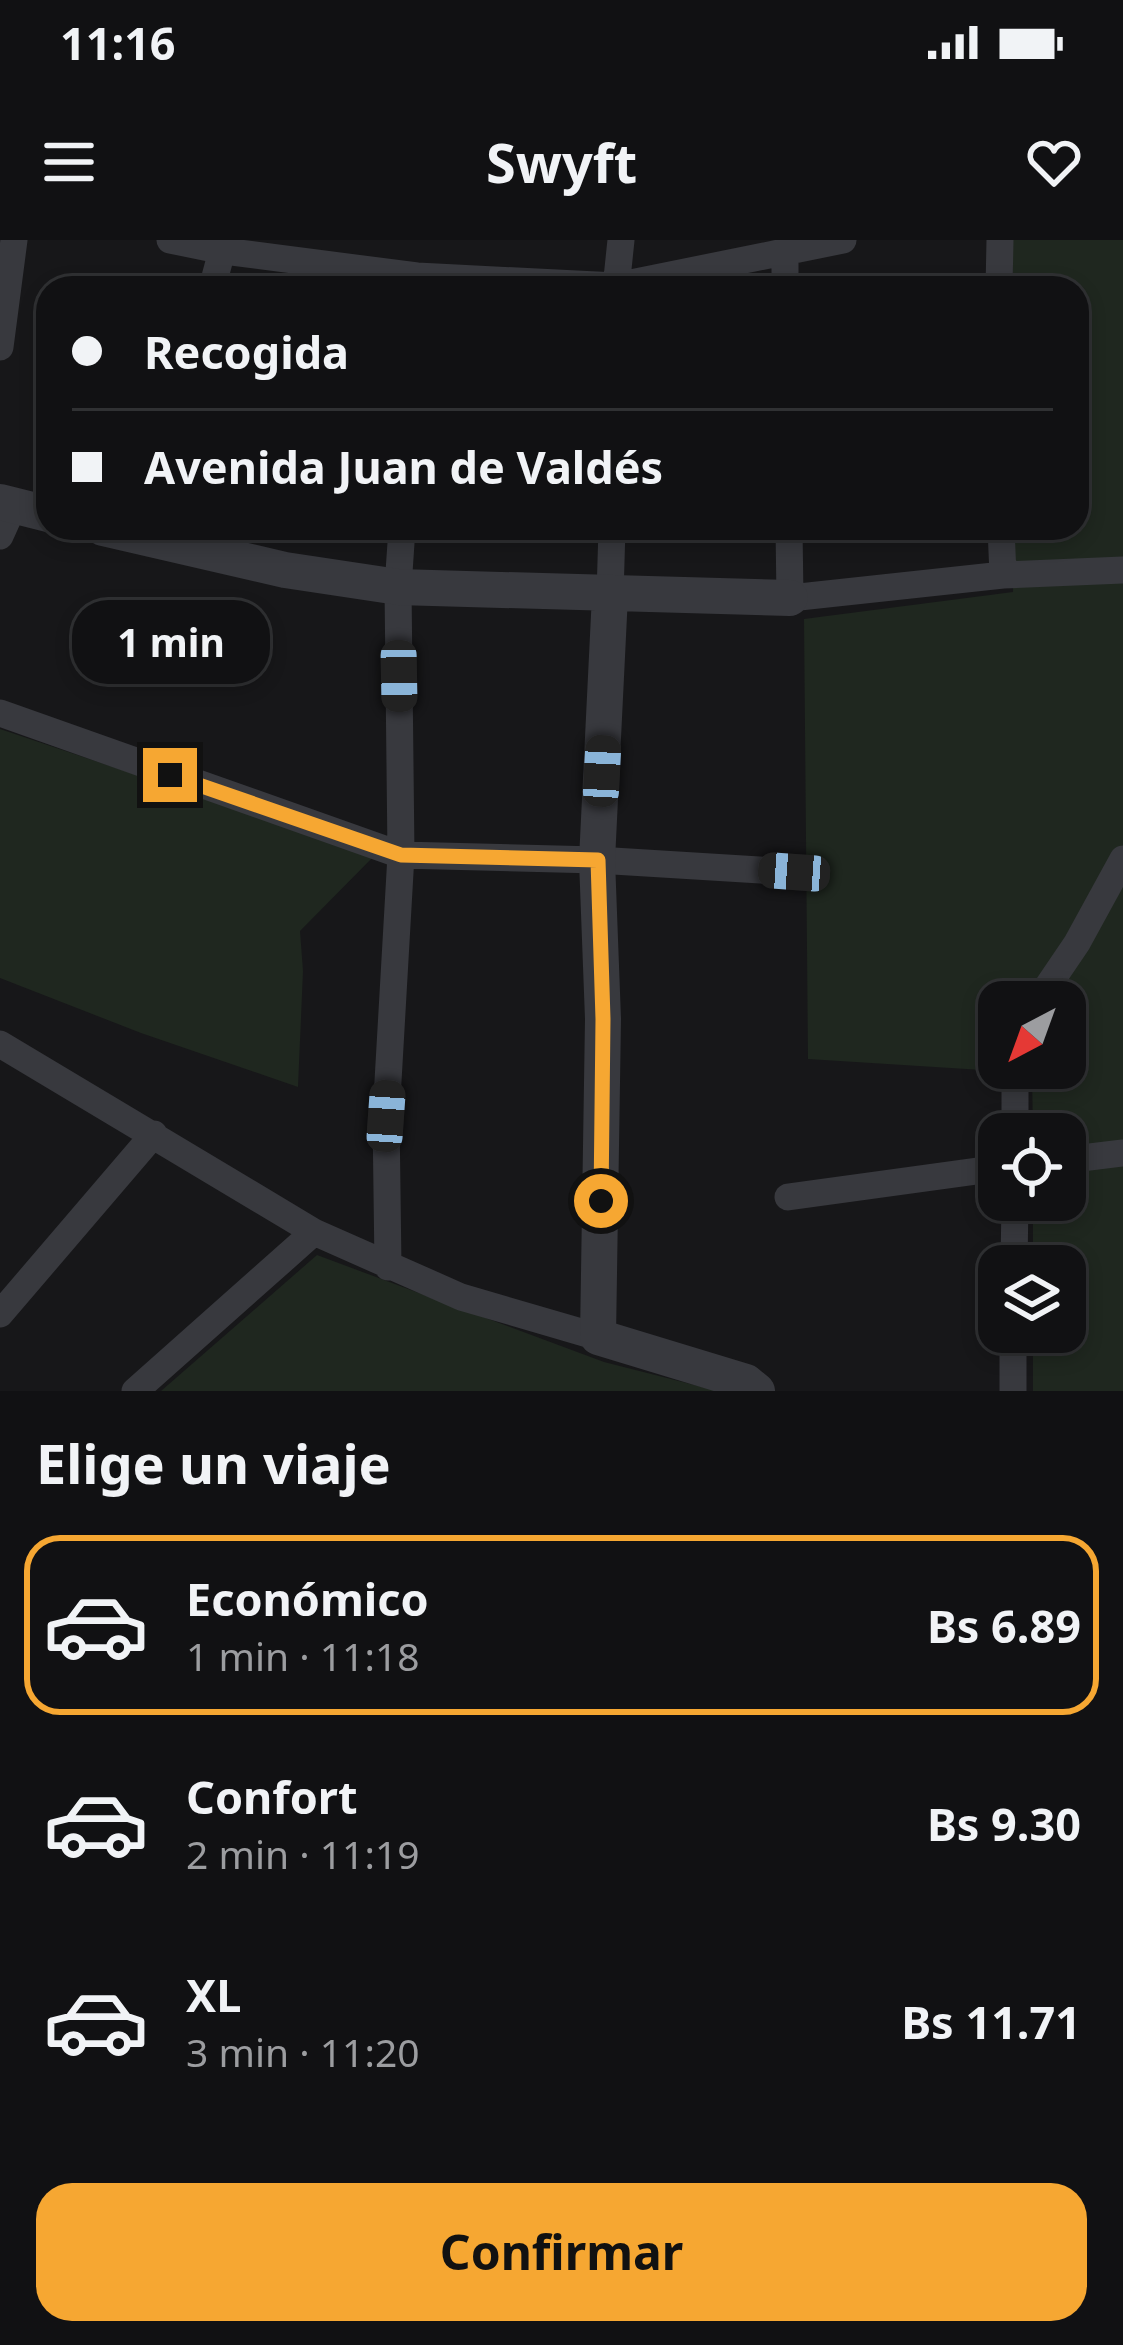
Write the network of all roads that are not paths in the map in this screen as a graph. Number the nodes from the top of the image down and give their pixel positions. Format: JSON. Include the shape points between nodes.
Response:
{"nodes":[{"id":1,"x":14,"y":240,"type":"edge"},
{"id":2,"x":170,"y":240,"type":"edge"},
{"id":3,"x":621,"y":240,"type":"edge"},
{"id":4,"x":843,"y":240,"type":"edge"},
{"id":5,"x":1000,"y":240,"type":"edge"},
{"id":6,"x":224,"y":246,"type":"edge"},
{"id":7,"x":785,"y":250,"type":"junction"},
{"id":8,"x":215,"y":276,"type":"edge"},
{"id":9,"x":385,"y":276,"type":"edge"},
{"id":10,"x":617,"y":276,"type":"edge"},
{"id":11,"x":666,"y":276,"type":"edge"},
{"id":12,"x":785,"y":276,"type":"edge"},
{"id":13,"x":999,"y":276,"type":"edge"},
{"id":14,"x":0,"y":346,"type":"edge"},
{"id":15,"x":163,"y":540,"type":"edge"},
{"id":16,"x":401,"y":540,"type":"edge"},
{"id":17,"x":611,"y":540,"type":"edge"},
{"id":18,"x":789,"y":540,"type":"edge"},
{"id":19,"x":1002,"y":540,"type":"edge"},
{"id":20,"x":1123,"y":570,"type":"edge"},
{"id":21,"x":1003,"y":575,"type":"junction"},
{"id":22,"x":398,"y":587,"type":"junction"},
{"id":23,"x":610,"y":595,"type":"junction"},
{"id":24,"x":790,"y":598,"type":"junction"},
{"id":25,"x":0,"y":713,"type":"edge"},
{"id":26,"x":401,"y":855,"type":"junction"},
{"id":27,"x":1123,"y":859,"type":"edge"},
{"id":28,"x":598,"y":860,"type":"junction"},
{"id":29,"x":794,"y":872,"type":"dead end"},
{"id":30,"x":1051,"y":981,"type":"edge"},
{"id":31,"x":0,"y":1044,"type":"edge"},
{"id":32,"x":154,"y":1134,"type":"junction"},
{"id":33,"x":1123,"y":1153,"type":"edge"},
{"id":34,"x":1086,"y":1157,"type":"edge"},
{"id":35,"x":978,"y":1171,"type":"edge"},
{"id":36,"x":788,"y":1197,"type":"dead end"},
{"id":37,"x":314,"y":1232,"type":"junction"},
{"id":38,"x":388,"y":1267,"type":"junction"},
{"id":39,"x":0,"y":1314,"type":"edge"},
{"id":40,"x":598,"y":1337,"type":"junction"},
{"id":41,"x":1013,"y":1353,"type":"edge"},
{"id":42,"x":135,"y":1391,"type":"edge"},
{"id":43,"x":757,"y":1391,"type":"edge"},
{"id":44,"x":1013,"y":1391,"type":"edge"}],
"edges":[{"from":1,"to":14,"type":"street"},
{"from":2,"to":6,"type":"street"},
{"from":3,"to":10,"type":"street"},
{"from":4,"to":7,"type":"street"},
{"from":5,"to":13,"type":"street"},
{"from":6,"to":8,"type":"street"},
{"from":6,"to":9,"type":"street"},
{"from":7,"to":11,"type":"street"},
{"from":7,"to":12,"type":"street"},
{"from":15,"to":22,"type":"street"},
{"from":16,"to":22,"type":"street"},
{"from":17,"to":23,"type":"street"},
{"from":18,"to":24,"type":"street"},
{"from":19,"to":21,"type":"street"},
{"from":20,"to":21,"type":"street"},
{"from":21,"to":24,"type":"street"},
{"from":22,"to":23,"type":"street"},
{"from":22,"to":26,"type":"street"},
{"from":23,"to":24,"type":"street"},
{"from":23,"to":28,"type":"street"},
{"from":25,"to":26,"type":"street"},
{"from":26,"to":28,"type":"street"},
{"from":26,"to":38,"type":"street","via":[[386,1116]]},
{"from":27,"to":30,"type":"street"},
{"from":28,"to":29,"type":"street"},
{"from":28,"to":40,"type":"street"},
{"from":31,"to":32,"type":"street"},
{"from":32,"to":37,"type":"street"},
{"from":32,"to":39,"type":"street"},
{"from":33,"to":34,"type":"street"},
{"from":35,"to":36,"type":"street"},
{"from":37,"to":38,"type":"street"},
{"from":37,"to":42,"type":"street"},
{"from":38,"to":40,"type":"street"},
{"from":40,"to":43,"type":"street"},
{"from":41,"to":44,"type":"street"}]}
